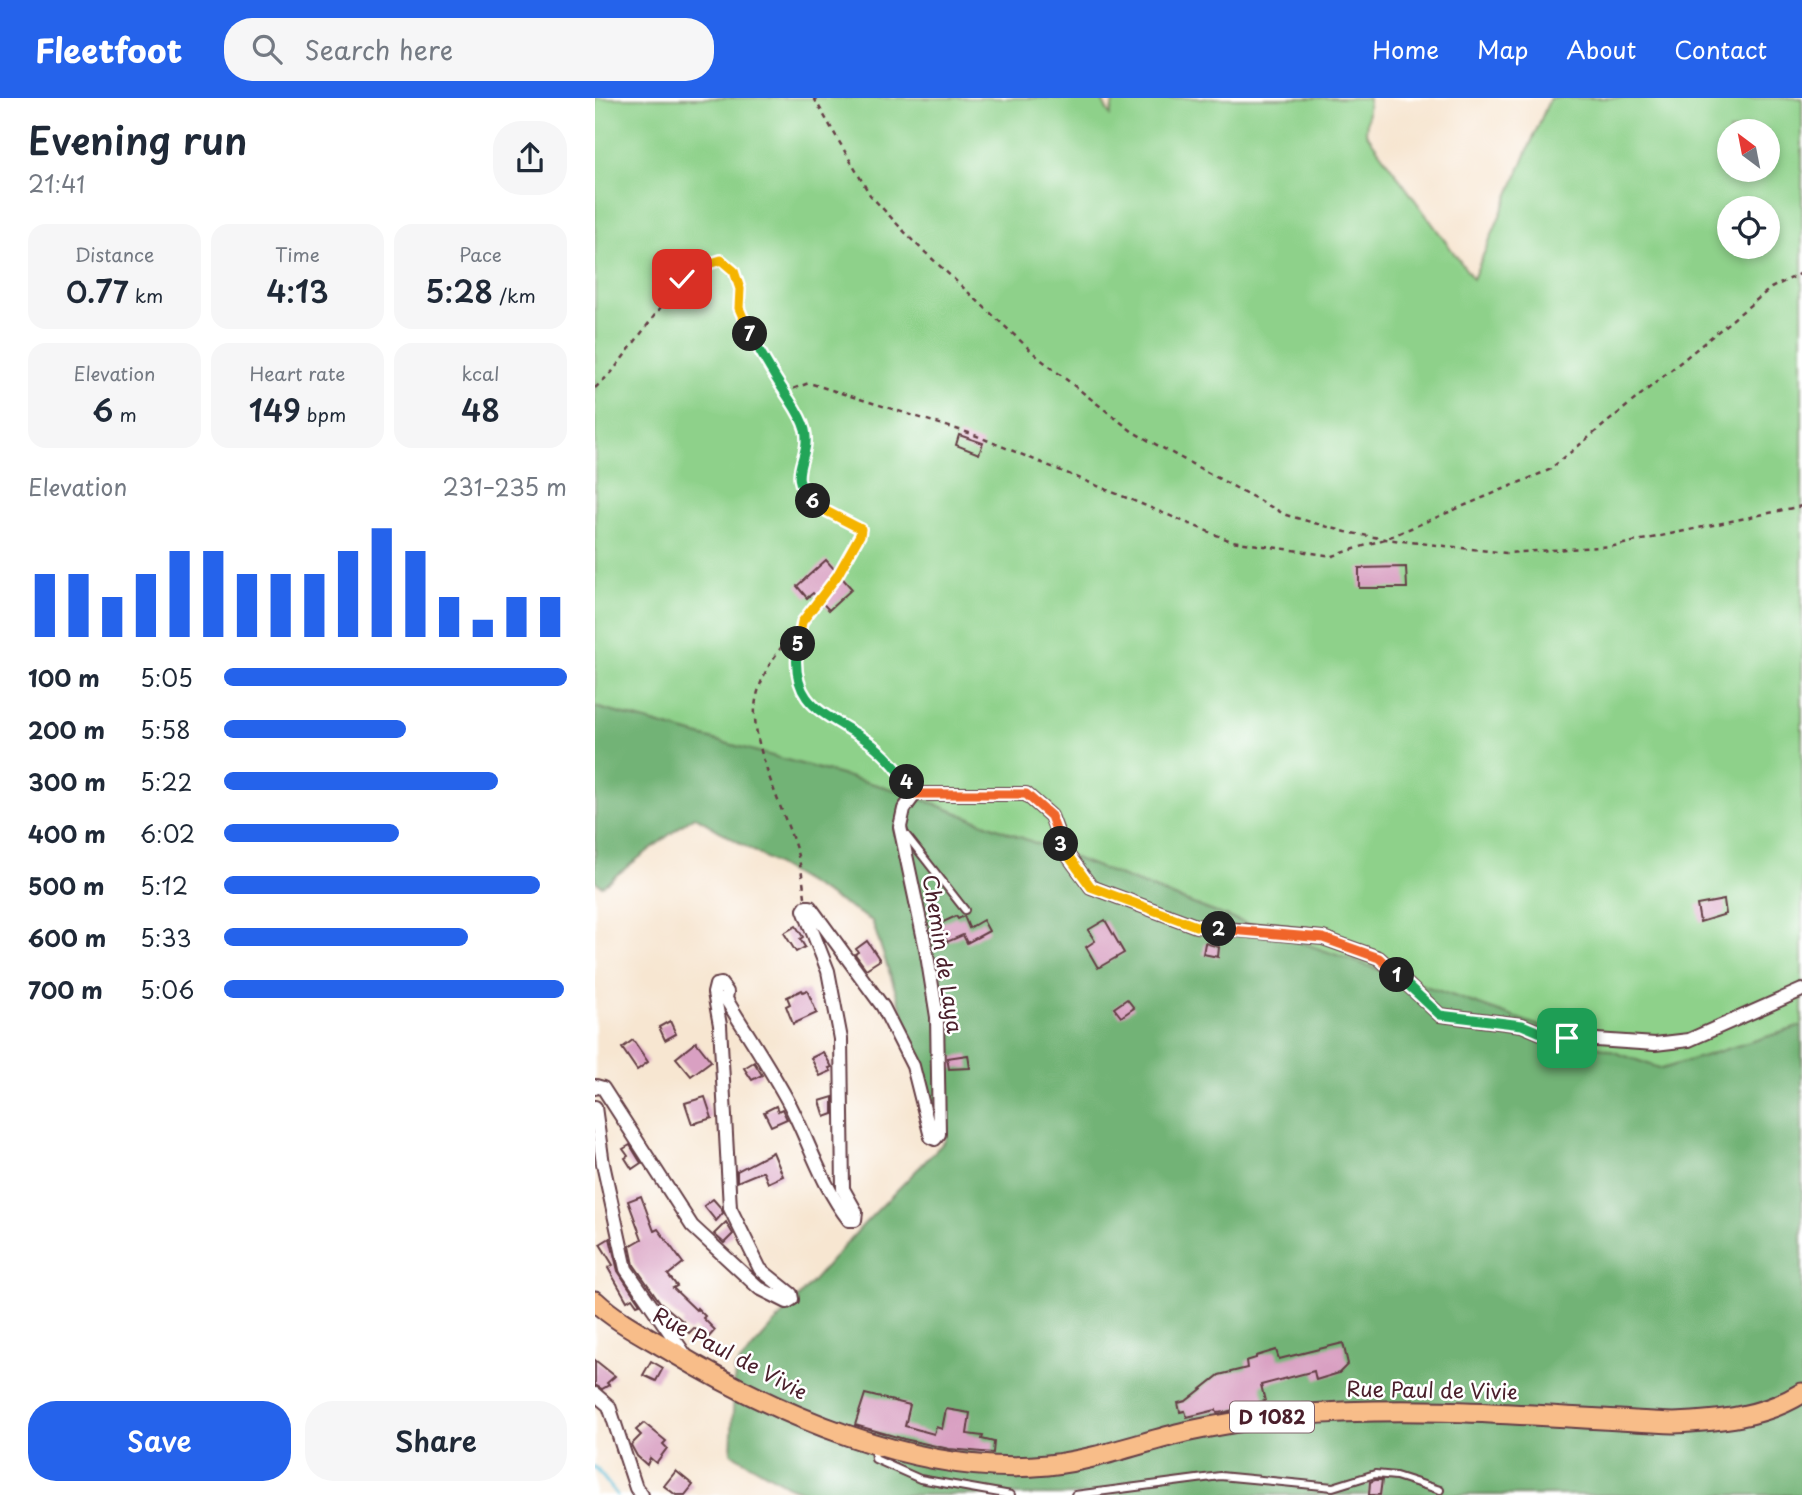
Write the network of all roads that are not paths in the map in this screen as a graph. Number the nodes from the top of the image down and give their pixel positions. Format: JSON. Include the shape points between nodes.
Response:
{"nodes":[{"id":1,"x":900,"y":827,"type":"junction"},
{"id":2,"x":965,"y":910,"type":"dead end"},
{"id":3,"x":1802,"y":990,"type":"edge"},
{"id":4,"x":595,"y":1088,"type":"edge"},
{"id":5,"x":595,"y":1107,"type":"edge"},
{"id":6,"x":595,"y":1301,"type":"edge"},
{"id":7,"x":690,"y":1362,"type":"junction"},
{"id":8,"x":1802,"y":1393,"type":"edge"},
{"id":9,"x":595,"y":1394,"type":"edge"},
{"id":10,"x":874,"y":1443,"type":"junction"},
{"id":11,"x":1440,"y":1490,"type":"dead end"},
{"id":12,"x":642,"y":1495,"type":"edge"},
{"id":13,"x":1011,"y":1495,"type":"edge"},
{"id":14,"x":1075,"y":1495,"type":"edge"}],
"edges":[{"from":1,"to":2,"type":"lane"},
{"from":1,"to":3,"type":"street","via":[[904,809],[915,794],[1026,794],[1051,816],[1064,850],[1091,887],[1196,926],[1323,938],[1379,958],[1440,1015],[1522,1025],[1546,1035],[1671,1044]]},
{"from":1,"to":4,"type":"street","name":"Chemin de Laya","via":[[937,1017],[939,1134],[935,1139],[913,1066],[883,1007],[810,908],[804,913],[828,971],[841,1039],[843,1189],[856,1212],[855,1220],[849,1220],[838,1205],[790,1105],[726,999],[727,992],[721,984],[714,993],[720,1026],[730,1208],[760,1269],[792,1299],[787,1302],[759,1288],[692,1226],[603,1088]]},
{"from":5,"to":7,"type":"street","via":[[626,1269]]},
{"from":6,"to":7,"type":"main road","name":"Rue Paul de Vivie","number":"D 1082"},
{"from":7,"to":10,"type":"main road","name":"Rue Paul de Vivie","number":"D 1082","via":[[787,1412]]},
{"from":8,"to":10,"type":"main road","name":"Rue Paul de Vivie","number":"D 1082","via":[[1758,1412],[1706,1422],[1407,1410],[1270,1417],[1046,1465],[957,1462]]},
{"from":9,"to":12,"type":"street","via":[[609,1406]]},
{"from":10,"to":13,"type":"lane","via":[[875,1459],[920,1479]]},
{"from":11,"to":14,"type":"lane","via":[[1375,1474],[1333,1487],[1220,1476]]}]}
